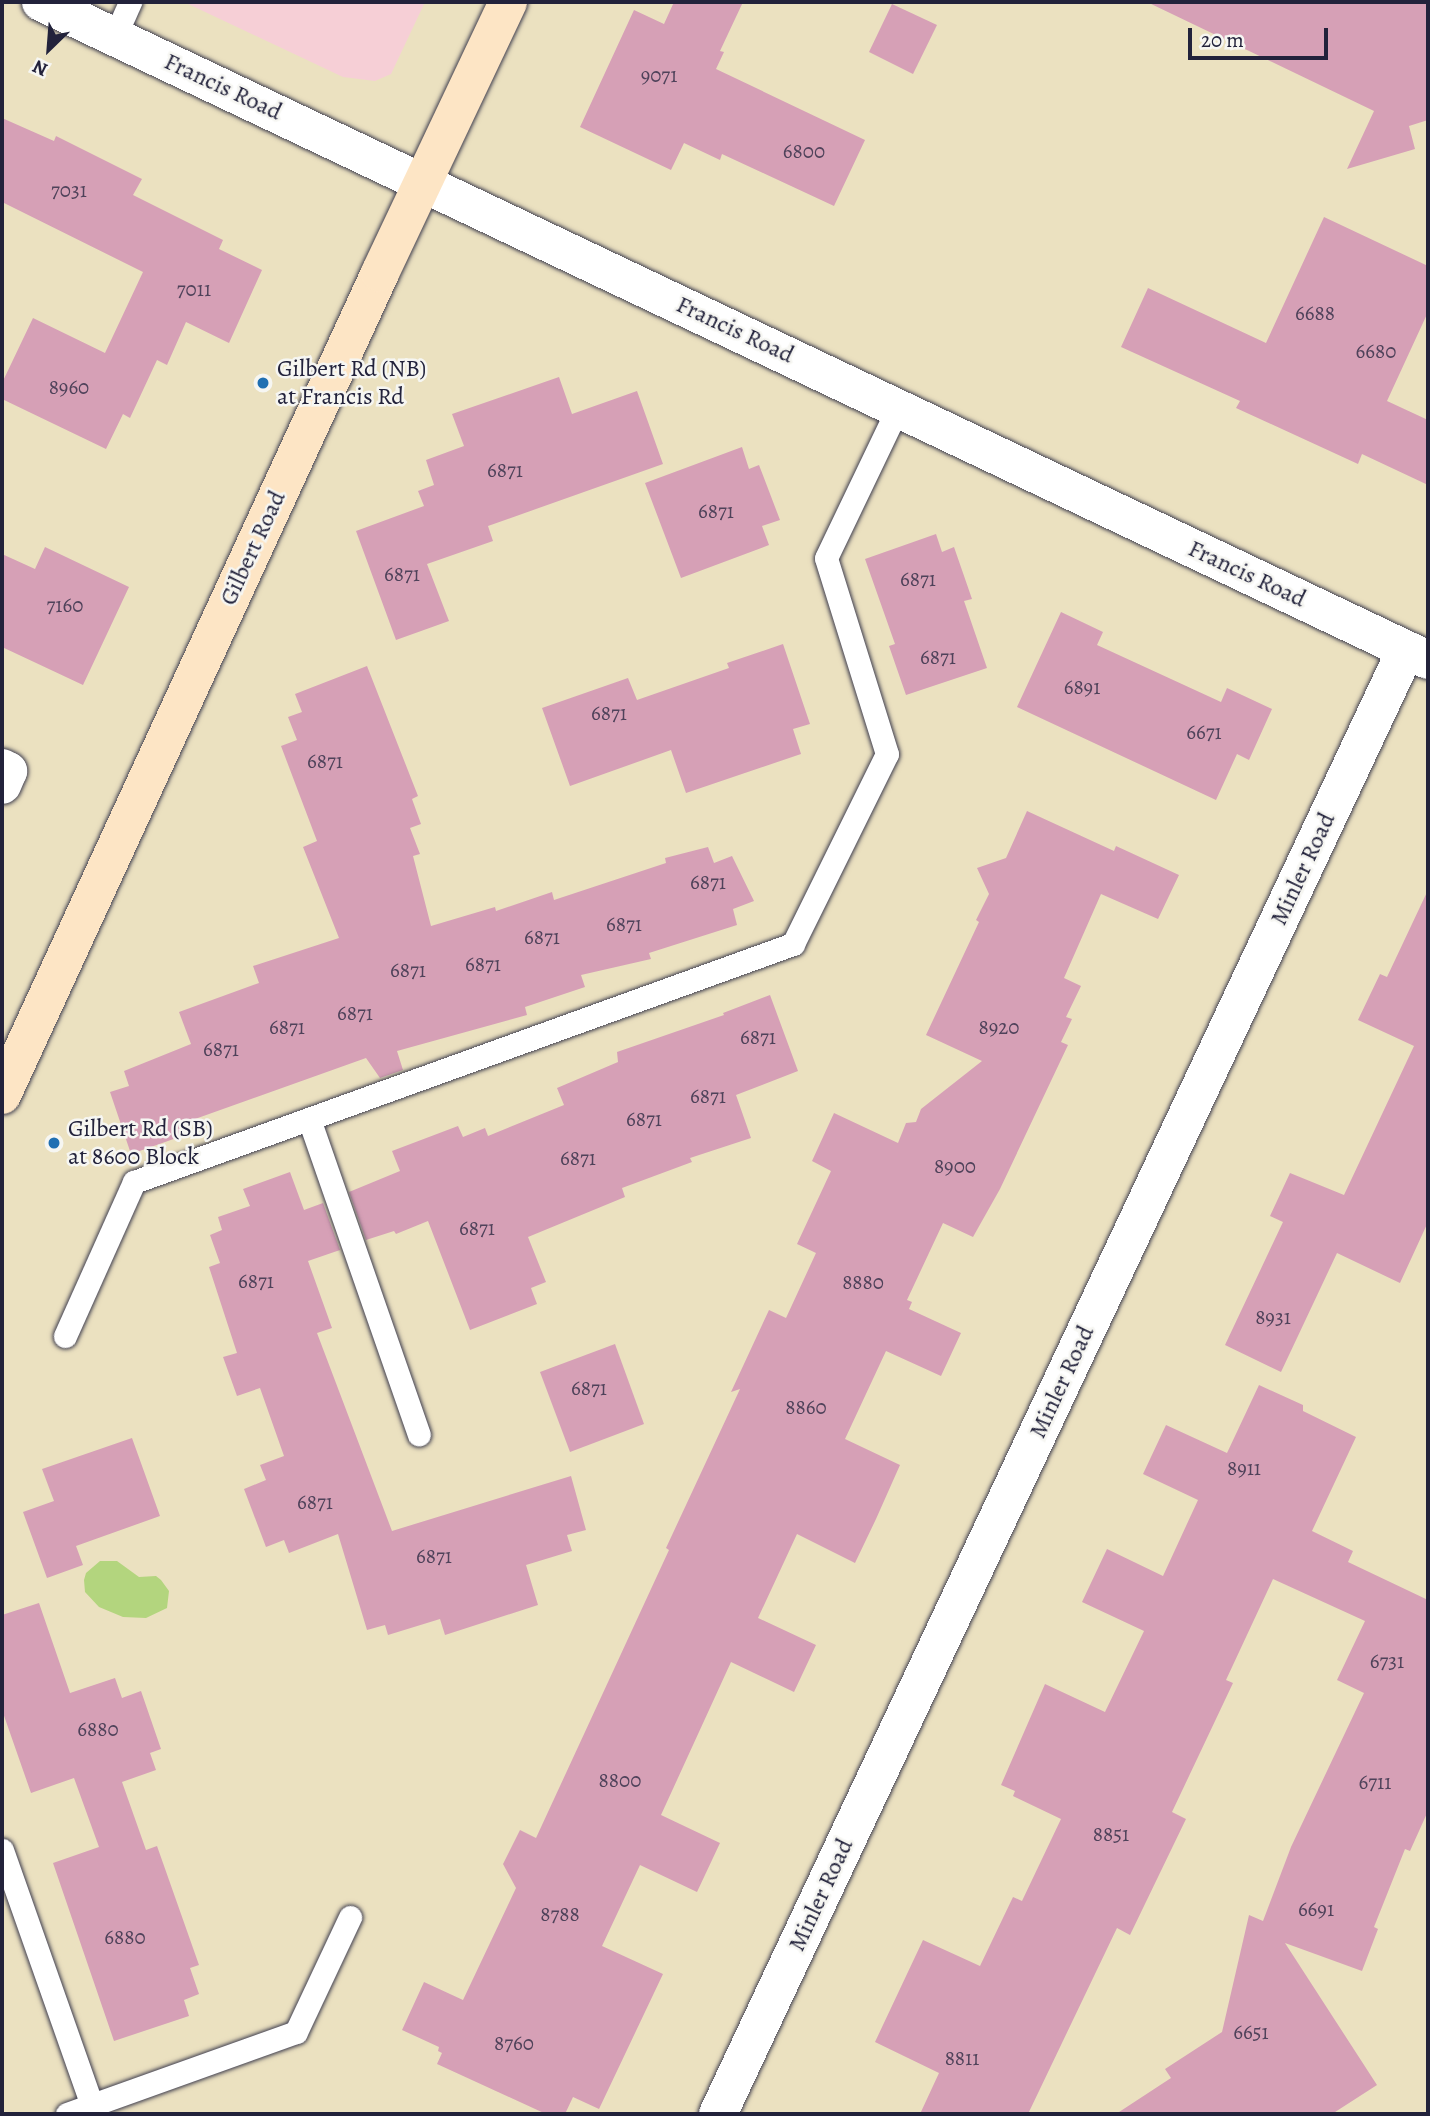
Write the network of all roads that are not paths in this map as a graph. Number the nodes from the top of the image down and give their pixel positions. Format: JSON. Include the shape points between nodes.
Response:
{"nodes":[{"id":1,"x":41,"y":2,"type":"edge"},
{"id":2,"x":130,"y":2,"type":"edge"},
{"id":3,"x":508,"y":2,"type":"edge"},
{"id":4,"x":115,"y":36,"type":"junction"},
{"id":5,"x":422,"y":182,"type":"junction"},
{"id":6,"x":898,"y":408,"type":"junction"},
{"id":7,"x":1417,"y":655,"type":"edge"},
{"id":8,"x":2,"y":1096,"type":"edge"},
{"id":9,"x":309,"y":1119,"type":"junction"},
{"id":10,"x":65,"y":1336,"type":"dead end"},
{"id":11,"x":419,"y":1434,"type":"dead end"},
{"id":12,"x":2,"y":1850,"type":"edge"},
{"id":13,"x":350,"y":1917,"type":"dead end"},
{"id":14,"x":92,"y":2105,"type":"junction"},
{"id":15,"x":67,"y":2114,"type":"edge"},
{"id":16,"x":718,"y":2114,"type":"edge"}],
"edges":[{"from":1,"to":4,"type":"street","name":"Francis Road"},
{"from":2,"to":4,"type":"lane"},
{"from":3,"to":5,"type":"main road","name":"Gilbert Road"},
{"from":4,"to":5,"type":"street","name":"Francis Road"},
{"from":5,"to":6,"type":"street","name":"Francis Road"},
{"from":5,"to":8,"type":"main road","name":"Gilbert Road"},
{"from":6,"to":7,"type":"street","name":"Francis Road"},
{"from":6,"to":9,"type":"lane","via":[[826,558],[887,754],[793,944]]},
{"from":7,"to":16,"type":"street","name":"Minler Road"},
{"from":9,"to":10,"type":"lane","via":[[134,1182]]},
{"from":9,"to":11,"type":"lane"},
{"from":12,"to":14,"type":"lane"},
{"from":13,"to":14,"type":"lane","via":[[296,2032]]},
{"from":14,"to":15,"type":"lane"}]}
